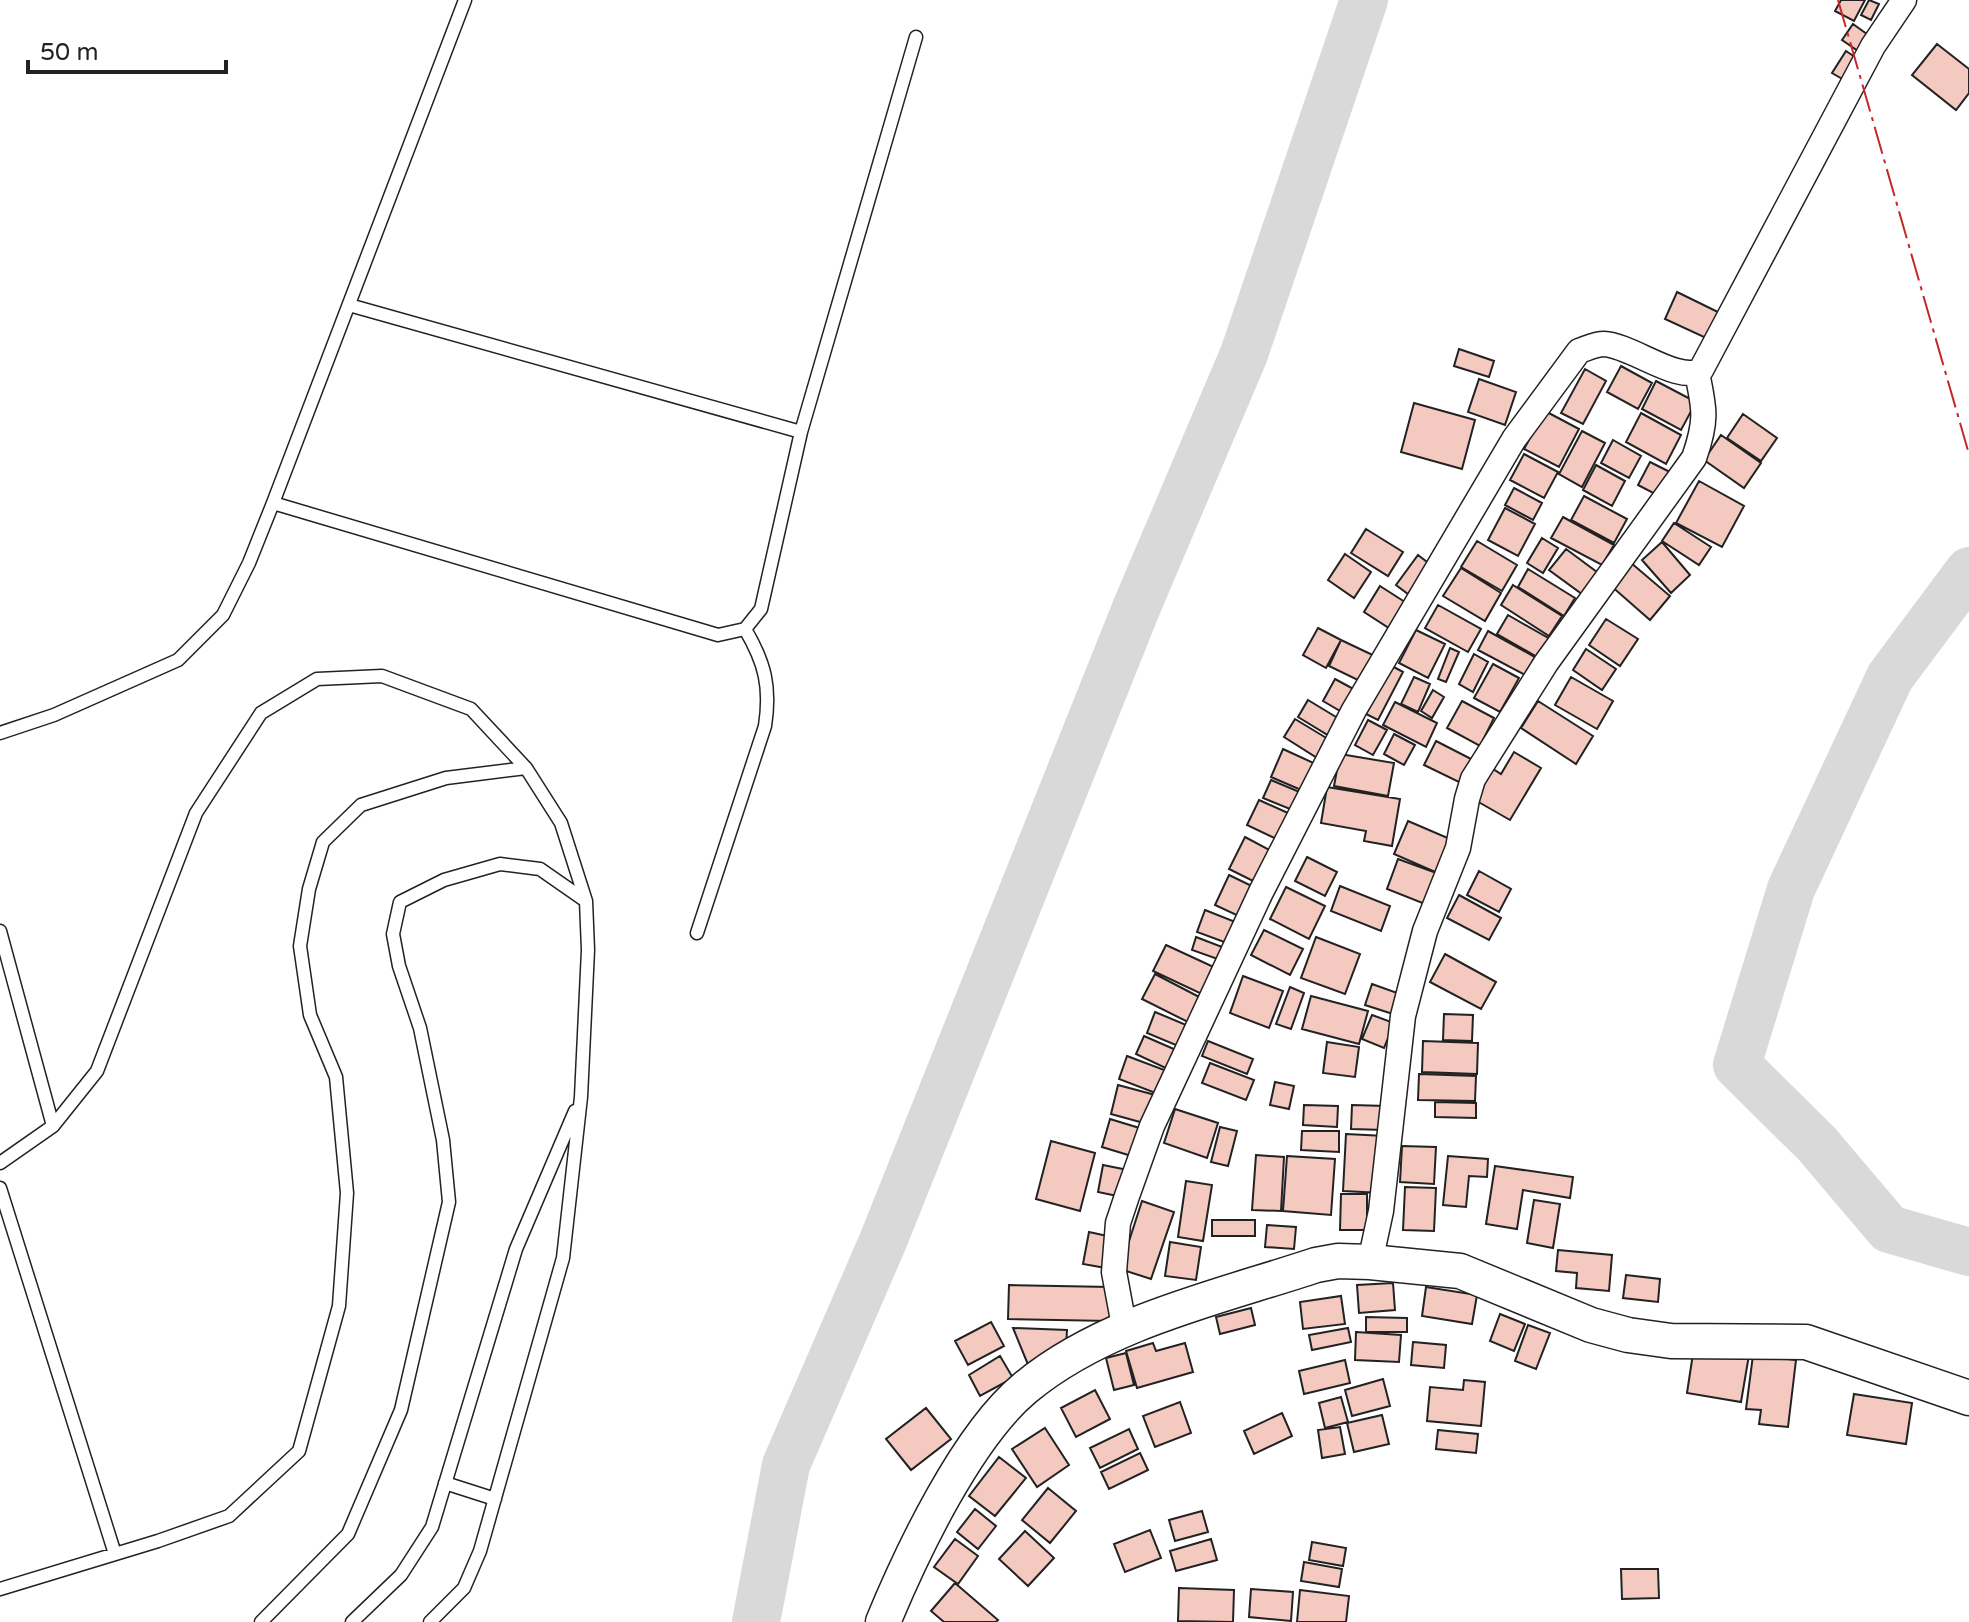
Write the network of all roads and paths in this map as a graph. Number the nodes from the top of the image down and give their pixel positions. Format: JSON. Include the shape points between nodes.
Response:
{"nodes":[{"id":1,"x":465,"y":0,"type":"edge"},
{"id":2,"x":1904,"y":0,"type":"edge"},
{"id":3,"x":916,"y":37,"type":"dead end"},
{"id":4,"x":349,"y":305,"type":"junction"},
{"id":5,"x":1697,"y":373,"type":"junction"},
{"id":6,"x":801,"y":432,"type":"junction"},
{"id":7,"x":273,"y":503,"type":"junction"},
{"id":8,"x":745,"y":629,"type":"junction"},
{"id":9,"x":0,"y":733,"type":"edge"},
{"id":10,"x":526,"y":768,"type":"junction"},
{"id":11,"x":586,"y":901,"type":"junction"},
{"id":12,"x":0,"y":931,"type":"edge"},
{"id":13,"x":697,"y":933,"type":"dead end"},
{"id":14,"x":581,"y":1097,"type":"junction"},
{"id":15,"x":53,"y":1126,"type":"junction"},
{"id":16,"x":0,"y":1163,"type":"edge"},
{"id":17,"x":0,"y":1188,"type":"edge"},
{"id":18,"x":1370,"y":1262,"type":"junction"},
{"id":19,"x":1125,"y":1331,"type":"junction"},
{"id":20,"x":1969,"y":1398,"type":"edge"},
{"id":21,"x":445,"y":1483,"type":"junction"},
{"id":22,"x":495,"y":1499,"type":"junction"},
{"id":23,"x":115,"y":1554,"type":"junction"},
{"id":24,"x":0,"y":1589,"type":"edge"},
{"id":25,"x":261,"y":1622,"type":"edge"},
{"id":26,"x":352,"y":1622,"type":"edge"},
{"id":27,"x":430,"y":1622,"type":"edge"},
{"id":28,"x":883,"y":1622,"type":"edge"}],
"edges":[{"from":1,"to":4,"type":"lane"},
{"from":2,"to":5,"type":"street","via":[[1868,55]]},
{"from":3,"to":6,"type":"lane"},
{"from":4,"to":6,"type":"lane"},
{"from":4,"to":7,"type":"lane"},
{"from":5,"to":18,"type":"street","via":[[1705,408],[1694,458],[1546,663],[1473,779],[1458,848],[1425,931],[1403,1016],[1381,1211]]},
{"from":5,"to":19,"type":"street","via":[[1684,373],[1614,346],[1594,345],[1579,351],[1514,439],[1331,752],[1152,1126],[1118,1223],[1114,1251]]},
{"from":6,"to":8,"type":"lane","via":[[761,609]]},
{"from":7,"to":8,"type":"lane","via":[[718,635]]},
{"from":7,"to":9,"type":"lane","via":[[223,615],[178,660]]},
{"from":8,"to":13,"type":"lane","via":[[764,667],[769,701]]},
{"from":10,"to":11,"type":"lane","via":[[561,823]]},
{"from":10,"to":15,"type":"lane","via":[[471,709],[382,676],[317,679],[261,713],[196,813],[97,1071]]},
{"from":10,"to":23,"type":"lane","via":[[446,778],[361,805],[323,842],[300,946],[310,1015],[336,1077],[347,1193],[339,1306],[299,1451],[229,1516]]},
{"from":11,"to":14,"type":"lane"},
{"from":11,"to":25,"type":"lane","via":[[540,869],[500,864],[444,880],[400,902],[393,934],[423,1042],[443,1140],[449,1202],[401,1410],[348,1534]]},
{"from":12,"to":15,"type":"lane"},
{"from":14,"to":21,"type":"lane","via":[[516,1249]]},
{"from":14,"to":22,"type":"lane","via":[[563,1258]]},
{"from":15,"to":16,"type":"lane"},
{"from":17,"to":23,"type":"lane"},
{"from":18,"to":19,"type":"main road","via":[[1316,1265]]},
{"from":18,"to":20,"type":"main road","via":[[1460,1271],[1628,1335],[1671,1341],[1806,1342]]},
{"from":19,"to":28,"type":"main road","via":[[1059,1363],[1023,1389],[985,1431],[910,1559]]},
{"from":21,"to":22,"type":"lane"},
{"from":21,"to":26,"type":"lane","via":[[432,1527],[401,1575]]},
{"from":22,"to":27,"type":"lane","via":[[464,1588]]},
{"from":23,"to":24,"type":"lane"}]}
